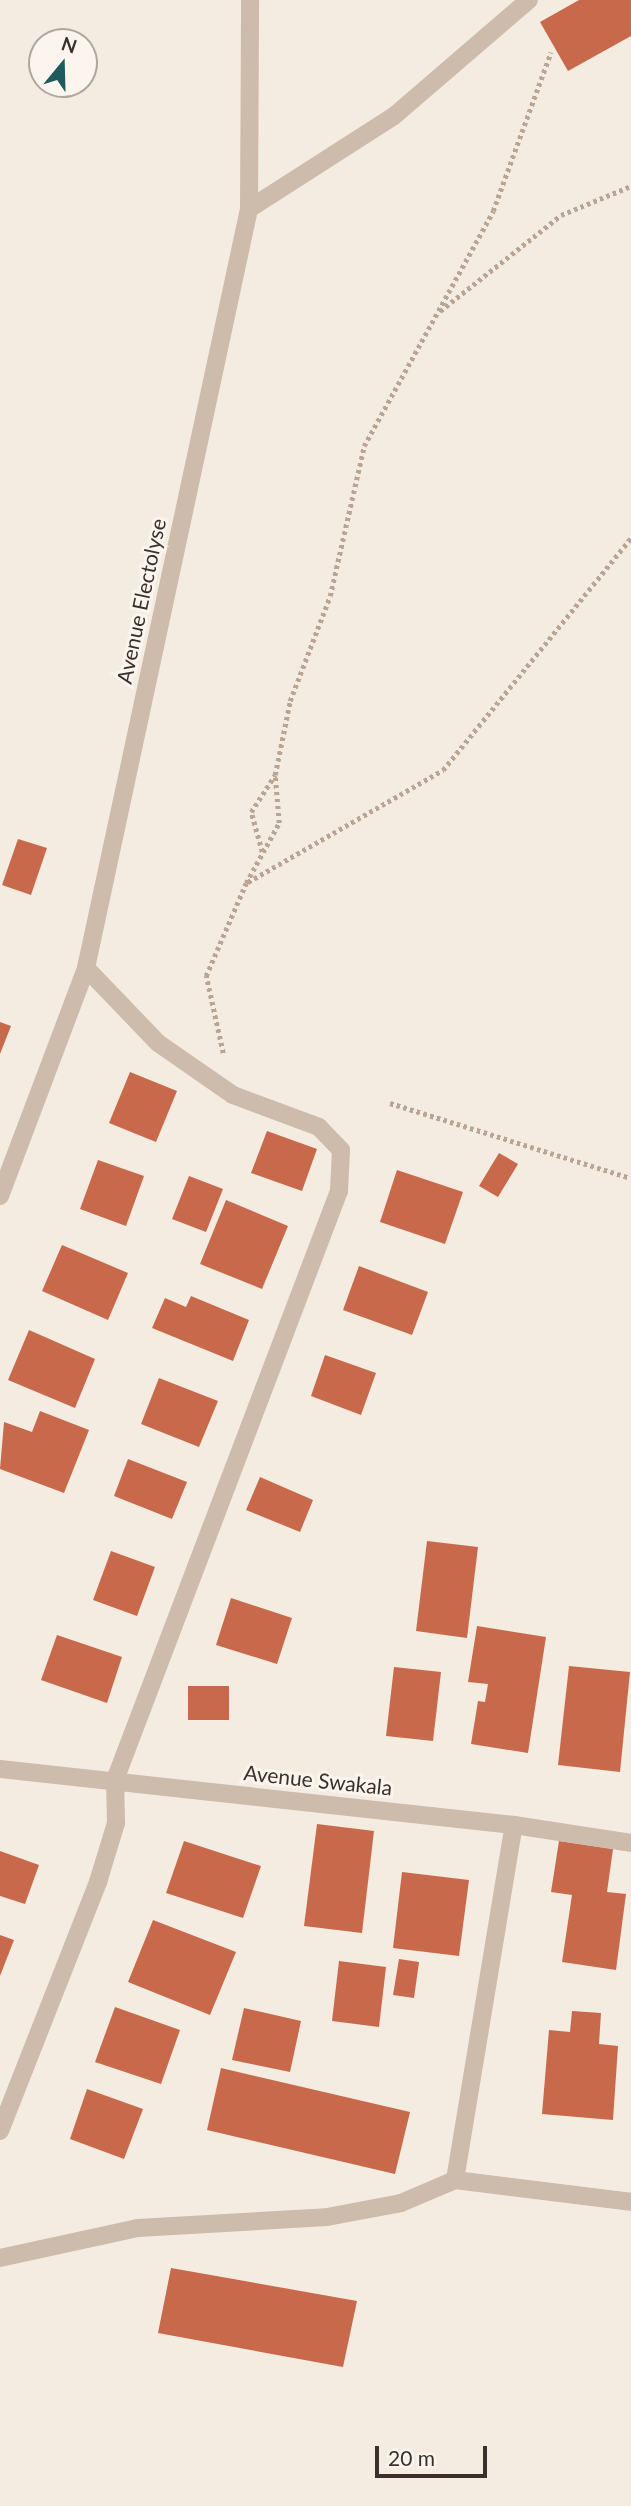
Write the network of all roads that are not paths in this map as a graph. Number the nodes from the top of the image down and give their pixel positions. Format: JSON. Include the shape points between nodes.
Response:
{"nodes":[{"id":1,"x":250,"y":0,"type":"edge"},
{"id":2,"x":528,"y":0,"type":"edge"},
{"id":3,"x":248,"y":209,"type":"junction"},
{"id":4,"x":86,"y":968,"type":"junction"},
{"id":5,"x":0,"y":1196,"type":"edge"},
{"id":6,"x":0,"y":1769,"type":"edge"},
{"id":7,"x":115,"y":1780,"type":"junction"},
{"id":8,"x":514,"y":1825,"type":"junction"},
{"id":9,"x":631,"y":1843,"type":"edge"},
{"id":10,"x":0,"y":2131,"type":"edge"},
{"id":11,"x":455,"y":2180,"type":"junction"},
{"id":12,"x":631,"y":2202,"type":"edge"},
{"id":13,"x":0,"y":2258,"type":"edge"}],
"edges":[{"from":1,"to":3,"type":"street","name":"Avenue Electolyse"},
{"from":2,"to":3,"type":"street","via":[[394,116]]},
{"from":3,"to":4,"type":"street","name":"Avenue Electolyse"},
{"from":4,"to":5,"type":"street","name":"Avenue Electolyse"},
{"from":4,"to":7,"type":"street","via":[[158,1043],[233,1095],[319,1127],[341,1150],[339,1191]]},
{"from":6,"to":7,"type":"street","name":"Avenue Swakala"},
{"from":7,"to":8,"type":"street","name":"Avenue Swakala"},
{"from":7,"to":10,"type":"street","via":[[116,1823],[98,1882]]},
{"from":8,"to":9,"type":"street","name":"Avenue Swakala"},
{"from":8,"to":11,"type":"street"},
{"from":11,"to":12,"type":"street"},
{"from":11,"to":13,"type":"street","via":[[401,2203],[327,2217],[138,2228]]}]}
